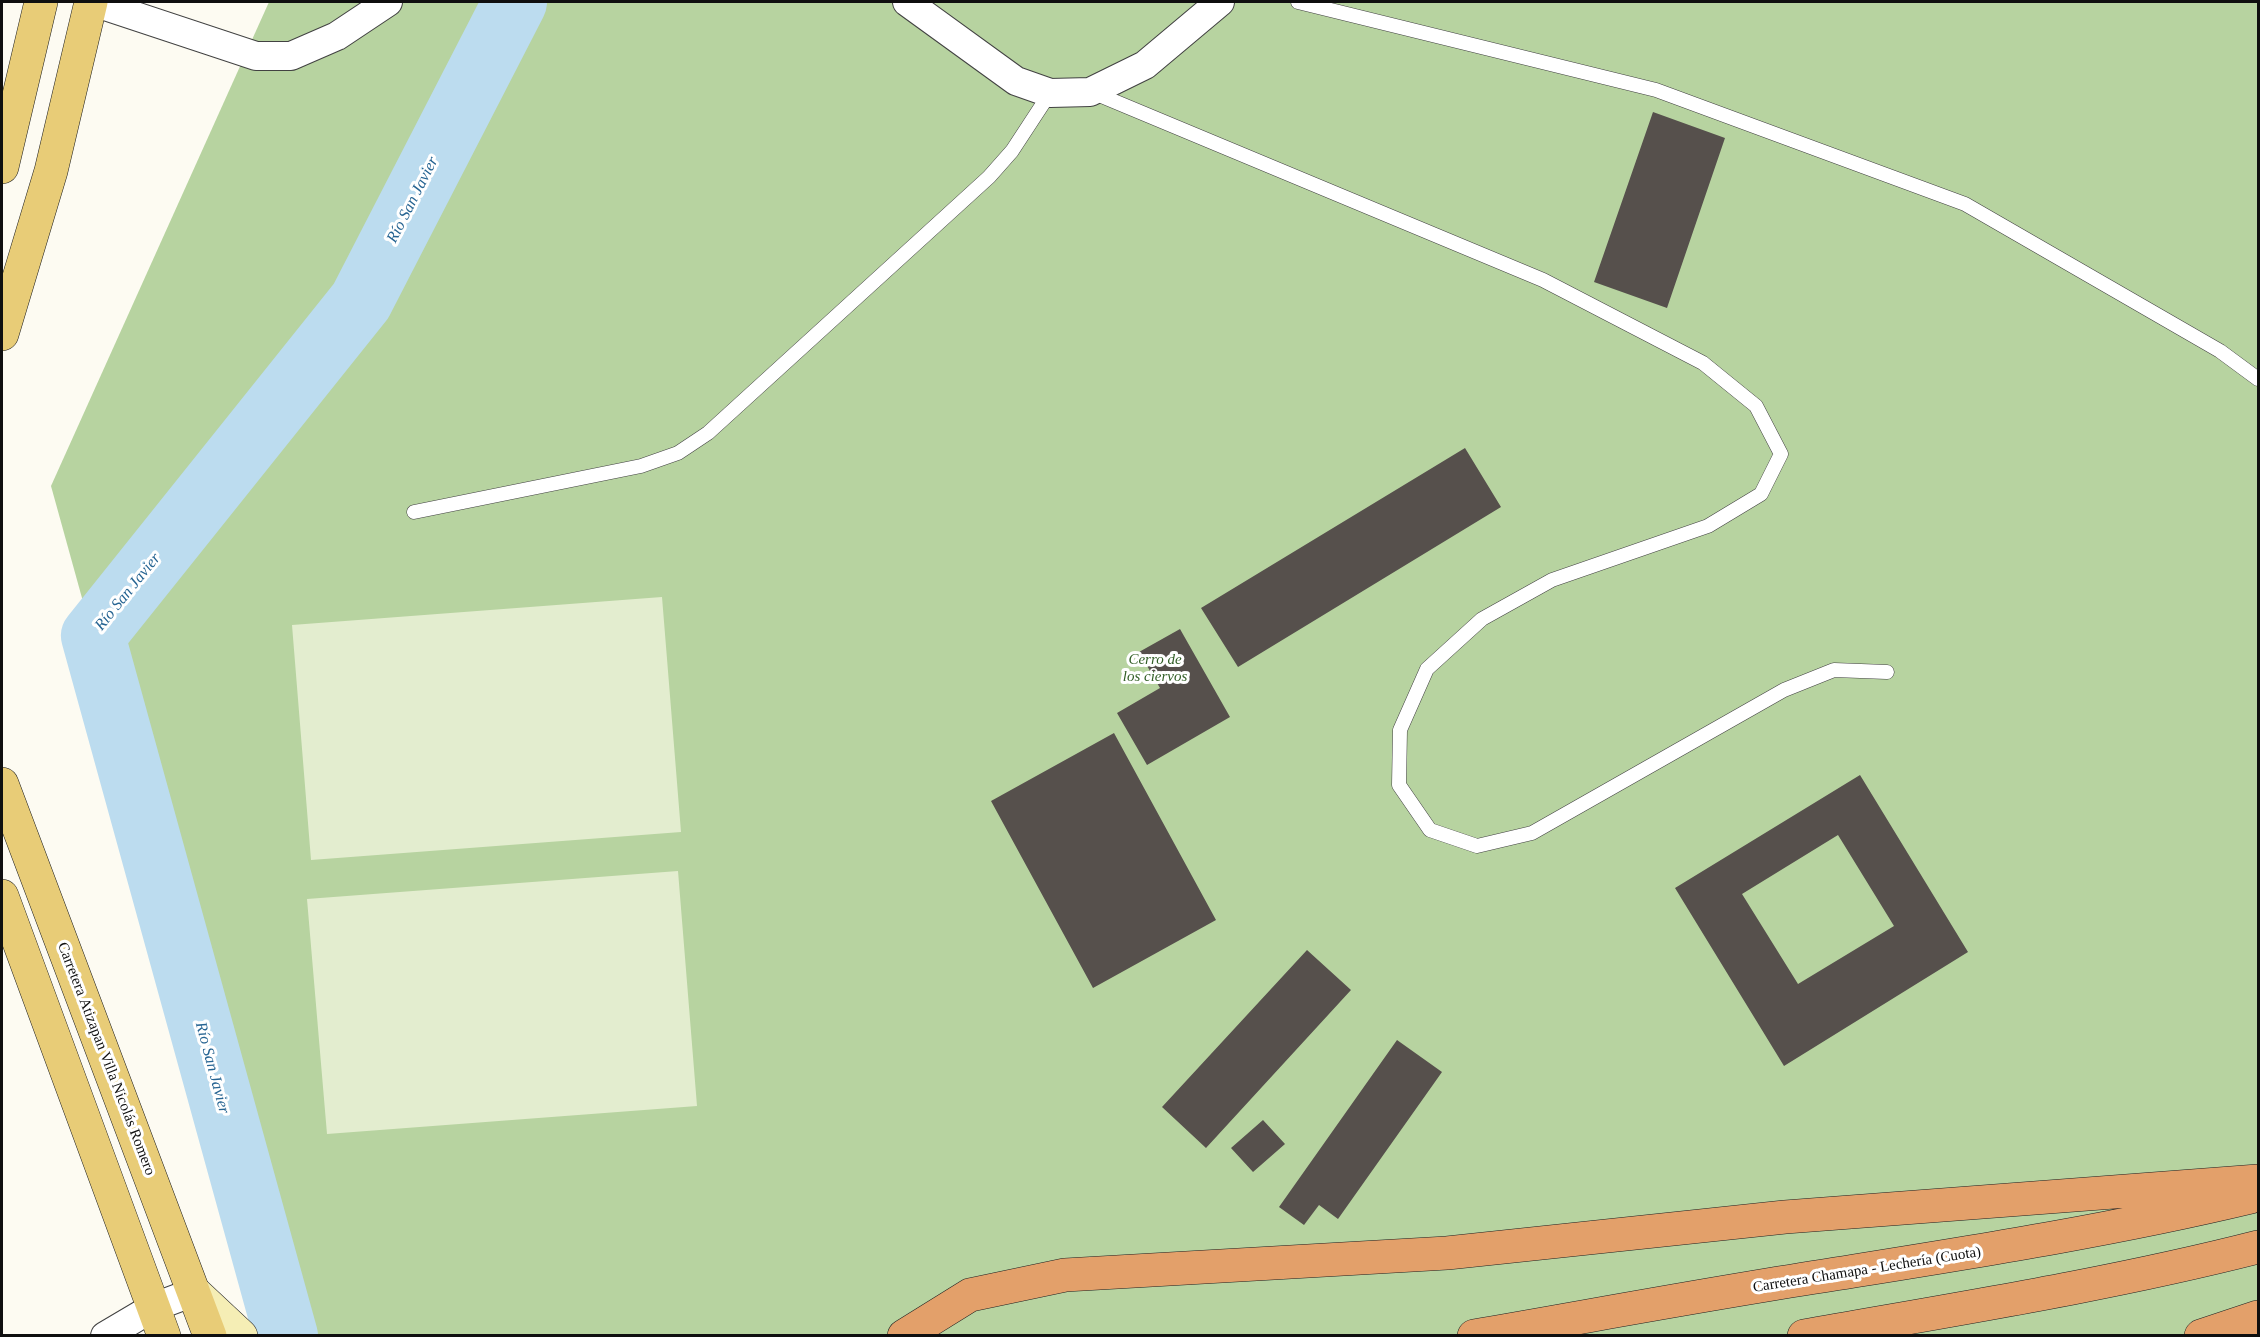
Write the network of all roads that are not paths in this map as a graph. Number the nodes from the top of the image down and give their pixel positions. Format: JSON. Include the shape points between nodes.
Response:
{"nodes":[{"id":1,"x":41,"y":2,"type":"edge"},
{"id":2,"x":92,"y":2,"type":"edge"},
{"id":3,"x":388,"y":2,"type":"edge"},
{"id":4,"x":908,"y":2,"type":"edge"},
{"id":5,"x":1220,"y":2,"type":"edge"},
{"id":6,"x":1298,"y":2,"type":"edge"},
{"id":7,"x":1090,"y":92,"type":"junction"},
{"id":8,"x":1050,"y":93,"type":"junction"},
{"id":9,"x":2,"y":167,"type":"edge"},
{"id":10,"x":2,"y":334,"type":"edge"},
{"id":11,"x":2259,"y":379,"type":"edge"},
{"id":12,"x":414,"y":512,"type":"dead end"},
{"id":13,"x":1887,"y":672,"type":"dead end"},
{"id":14,"x":2,"y":784,"type":"edge"},
{"id":15,"x":2,"y":896,"type":"edge"},
{"id":16,"x":2259,"y":1181,"type":"edge"},
{"id":17,"x":2259,"y":1196,"type":"edge"},
{"id":18,"x":2259,"y":1247,"type":"edge"},
{"id":19,"x":194,"y":1292,"type":"junction"},
{"id":20,"x":2259,"y":1317,"type":"edge"},
{"id":21,"x":159,"y":1321,"type":"edge"},
{"id":22,"x":105,"y":1335,"type":"edge"},
{"id":23,"x":210,"y":1335,"type":"edge"},
{"id":24,"x":241,"y":1335,"type":"edge"},
{"id":25,"x":904,"y":1335,"type":"edge"},
{"id":26,"x":1474,"y":1335,"type":"edge"},
{"id":27,"x":1804,"y":1335,"type":"edge"},
{"id":28,"x":2201,"y":1335,"type":"edge"}],
"edges":[{"from":1,"to":9,"type":"main road"},
{"from":2,"to":3,"type":"street","via":[[256,56],[291,56],[337,36]]},
{"from":2,"to":10,"type":"main road","via":[[51,171]]},
{"from":4,"to":8,"type":"street","via":[[1016,81]]},
{"from":5,"to":7,"type":"street","via":[[1145,65]]},
{"from":6,"to":11,"type":"lane","via":[[1656,90],[1965,204],[2220,351]]},
{"from":7,"to":8,"type":"street"},
{"from":7,"to":13,"type":"lane","via":[[1543,280],[1703,363],[1756,406],[1780,454],[1761,494],[1708,526],[1552,580],[1482,619],[1427,669],[1400,730],[1399,784],[1430,830],[1477,846],[1532,833],[1784,690],[1834,670]]},
{"from":8,"to":12,"type":"lane","via":[[1012,151],[989,177],[708,433],[686,448],[641,466]]},
{"from":14,"to":19,"type":"main road","name":"Carretera Atizapan Villa Nicolás Romero"},
{"from":15,"to":21,"type":"main road"},
{"from":16,"to":25,"type":"highway","via":[[1785,1217],[1447,1253],[1065,1275],[970,1294]]},
{"from":17,"to":26,"type":"highway","name":"Carretera Chamapa - Lechería (Cuota)","via":[[1982,1252]]},
{"from":18,"to":27,"type":"highway","via":[[2008,1300]]},
{"from":19,"to":21,"type":"street"},
{"from":19,"to":23,"type":"main road","name":"Carretera Atizapan Villa Nicolás Romero"},
{"from":19,"to":24,"type":"main road"},
{"from":20,"to":28,"type":"highway"},
{"from":21,"to":22,"type":"street"}]}
